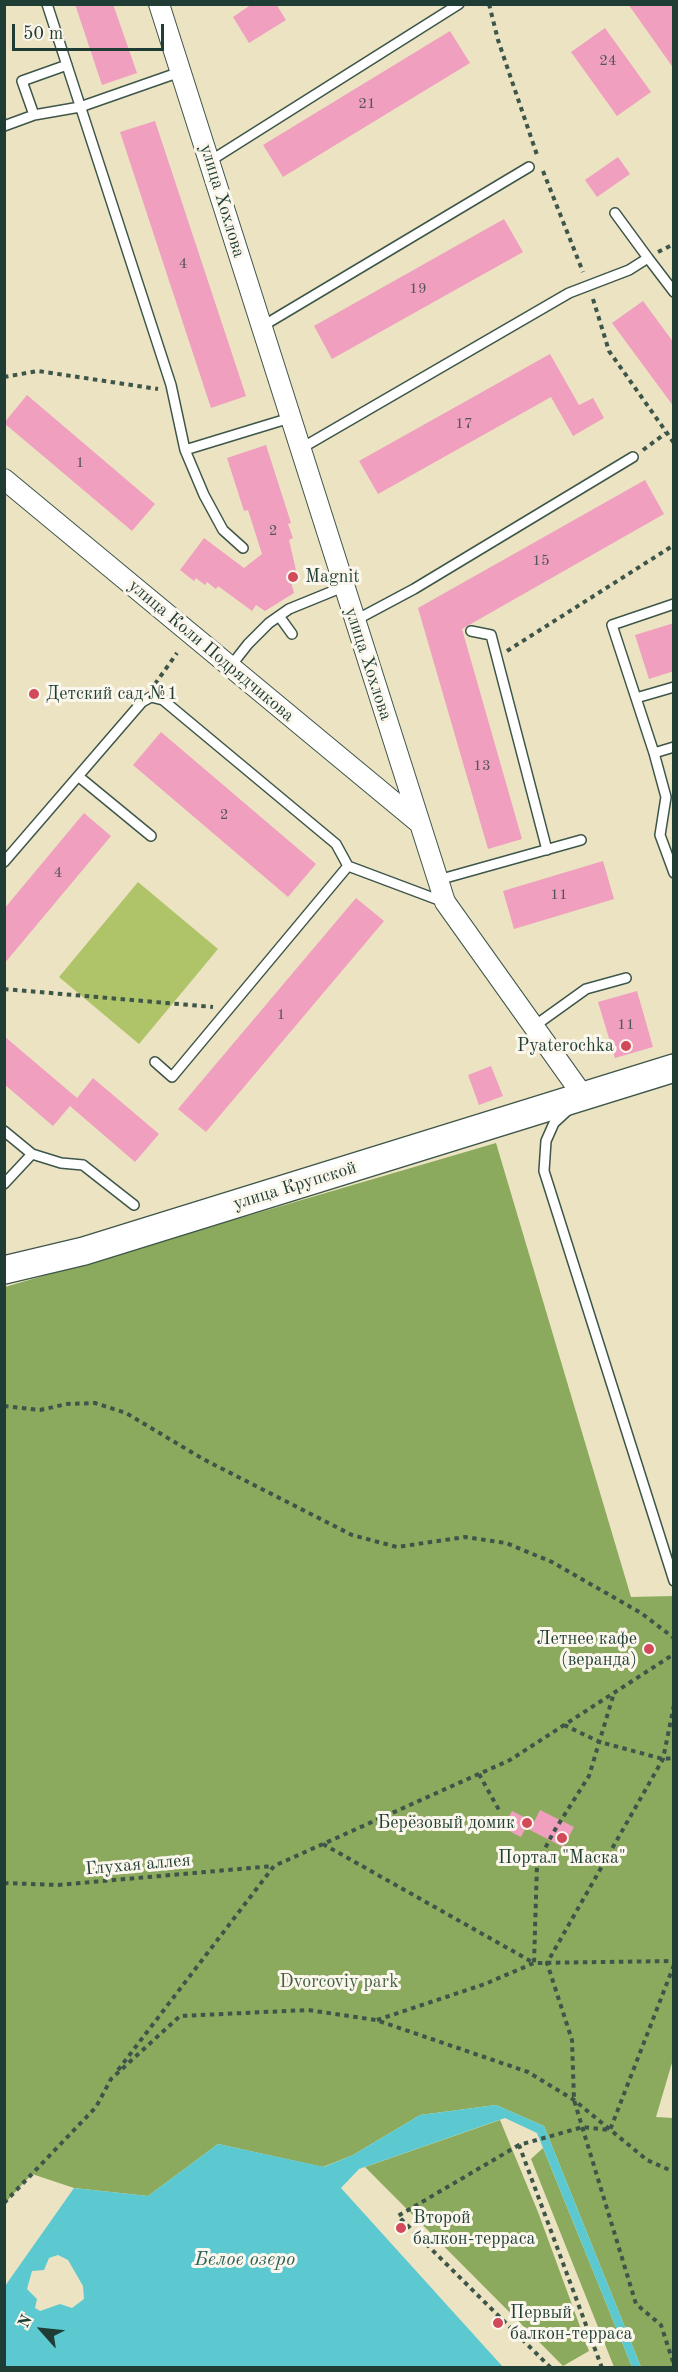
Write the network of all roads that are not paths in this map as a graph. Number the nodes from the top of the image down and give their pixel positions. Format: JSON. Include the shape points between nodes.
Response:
{"nodes":[{"id":1,"x":47,"y":4,"type":"edge"},
{"id":2,"x":159,"y":4,"type":"edge"},
{"id":3,"x":459,"y":4,"type":"edge"},
{"id":4,"x":67,"y":65,"type":"junction"},
{"id":5,"x":180,"y":72,"type":"junction"},
{"id":6,"x":81,"y":107,"type":"junction"},
{"id":7,"x":34,"y":115,"type":"junction"},
{"id":8,"x":4,"y":126,"type":"edge"},
{"id":9,"x":210,"y":161,"type":"junction"},
{"id":10,"x":529,"y":167,"type":"dead end"},
{"id":11,"x":615,"y":213,"type":"dead end"},
{"id":12,"x":648,"y":258,"type":"junction"},
{"id":13,"x":674,"y":292,"type":"edge"},
{"id":14,"x":261,"y":327,"type":"junction"},
{"id":15,"x":290,"y":418,"type":"junction"},
{"id":16,"x":300,"y":449,"type":"junction"},
{"id":17,"x":185,"y":450,"type":"junction"},
{"id":18,"x":633,"y":457,"type":"road end"},
{"id":19,"x":4,"y":479,"type":"edge"},
{"id":20,"x":243,"y":548,"type":"dead end"},
{"id":21,"x":343,"y":587,"type":"junction"},
{"id":22,"x":674,"y":604,"type":"edge"},
{"id":23,"x":279,"y":616,"type":"junction"},
{"id":24,"x":354,"y":621,"type":"junction"},
{"id":25,"x":471,"y":631,"type":"dead end"},
{"id":26,"x":292,"y":634,"type":"dead end"},
{"id":27,"x":230,"y":668,"type":"junction"},
{"id":28,"x":674,"y":687,"type":"edge"},
{"id":29,"x":636,"y":698,"type":"junction"},
{"id":30,"x":674,"y":747,"type":"edge"},
{"id":31,"x":395,"y":751,"type":"junction"},
{"id":32,"x":654,"y":753,"type":"junction"},
{"id":33,"x":357,"y":772,"type":"junction"},
{"id":34,"x":78,"y":776,"type":"junction"},
{"id":35,"x":418,"y":822,"type":"junction"},
{"id":36,"x":151,"y":836,"type":"dead end"},
{"id":37,"x":581,"y":840,"type":"dead end"},
{"id":38,"x":547,"y":850,"type":"junction"},
{"id":39,"x":4,"y":862,"type":"edge"},
{"id":40,"x":348,"y":866,"type":"junction"},
{"id":41,"x":674,"y":873,"type":"edge"},
{"id":42,"x":438,"y":880,"type":"junction"},
{"id":43,"x":445,"y":902,"type":"junction"},
{"id":44,"x":626,"y":978,"type":"dead end"},
{"id":45,"x":534,"y":1027,"type":"junction"},
{"id":46,"x":154,"y":1062,"type":"dead end"},
{"id":47,"x":674,"y":1068,"type":"edge"},
{"id":48,"x":584,"y":1097,"type":"junction"},
{"id":49,"x":4,"y":1131,"type":"edge"},
{"id":50,"x":32,"y":1154,"type":"junction"},
{"id":51,"x":4,"y":1184,"type":"edge"},
{"id":52,"x":134,"y":1205,"type":"dead end"},
{"id":53,"x":4,"y":1270,"type":"edge"},
{"id":54,"x":674,"y":1581,"type":"edge"}],
"edges":[{"from":1,"to":4,"type":"lane"},
{"from":2,"to":5,"type":"street","name":"улица Хохлова"},
{"from":3,"to":9,"type":"lane"},
{"from":4,"to":6,"type":"lane"},
{"from":4,"to":7,"type":"lane","via":[[22,81]]},
{"from":5,"to":6,"type":"lane"},
{"from":5,"to":9,"type":"street","name":"улица Хохлова"},
{"from":6,"to":7,"type":"lane"},
{"from":6,"to":17,"type":"lane","via":[[172,391]]},
{"from":7,"to":8,"type":"lane"},
{"from":9,"to":14,"type":"street","name":"улица Хохлова"},
{"from":10,"to":14,"type":"lane"},
{"from":11,"to":12,"type":"lane"},
{"from":12,"to":13,"type":"lane"},
{"from":12,"to":16,"type":"lane","via":[[569,293]]},
{"from":14,"to":15,"type":"street","name":"улица Хохлова"},
{"from":15,"to":16,"type":"street","name":"улица Хохлова"},
{"from":15,"to":17,"type":"lane"},
{"from":16,"to":21,"type":"street","name":"улица Хохлова"},
{"from":17,"to":20,"type":"lane","via":[[223,530]]},
{"from":18,"to":24,"type":"lane"},
{"from":19,"to":27,"type":"street","name":"улица Коли Подрядчикова"},
{"from":21,"to":23,"type":"lane","via":[[313,597]]},
{"from":21,"to":24,"type":"street","name":"улица Хохлова"},
{"from":22,"to":29,"type":"lane","via":[[612,625]]},
{"from":23,"to":26,"type":"lane"},
{"from":23,"to":27,"type":"lane","via":[[248,644]]},
{"from":24,"to":31,"type":"street","name":"улица Хохлова"},
{"from":25,"to":38,"type":"lane","via":[[491,635]]},
{"from":27,"to":33,"type":"street","name":"улица Коли Подрядчикова"},
{"from":28,"to":29,"type":"lane"},
{"from":29,"to":32,"type":"lane"},
{"from":30,"to":32,"type":"lane"},
{"from":31,"to":33,"type":"street","via":[[384,774],[377,777]]},
{"from":31,"to":35,"type":"street","name":"улица Хохлова"},
{"from":32,"to":41,"type":"lane","via":[[666,797],[660,835]]},
{"from":33,"to":35,"type":"street","name":"улица Коли Подрядчикова"},
{"from":34,"to":36,"type":"lane"},
{"from":34,"to":39,"type":"lane"},
{"from":34,"to":40,"type":"lane","via":[[142,702],[151,697],[162,700],[336,844]]},
{"from":35,"to":42,"type":"street","name":"улица Хохлова"},
{"from":37,"to":38,"type":"lane"},
{"from":38,"to":42,"type":"lane"},
{"from":40,"to":43,"type":"lane"},
{"from":40,"to":46,"type":"lane","via":[[172,1077]]},
{"from":42,"to":43,"type":"street","name":"улица Хохлова"},
{"from":43,"to":45,"type":"street","name":"улица Хохлова"},
{"from":44,"to":45,"type":"lane","via":[[586,990]]},
{"from":45,"to":48,"type":"street","name":"улица Хохлова"},
{"from":47,"to":48,"type":"street"},
{"from":48,"to":53,"type":"street","name":"улица Крупской","via":[[84,1251]]},
{"from":48,"to":54,"type":"lane","via":[[554,1123],[546,1141],[544,1171]]},
{"from":49,"to":50,"type":"lane"},
{"from":50,"to":51,"type":"lane"},
{"from":50,"to":52,"type":"lane","via":[[83,1165]]}]}
